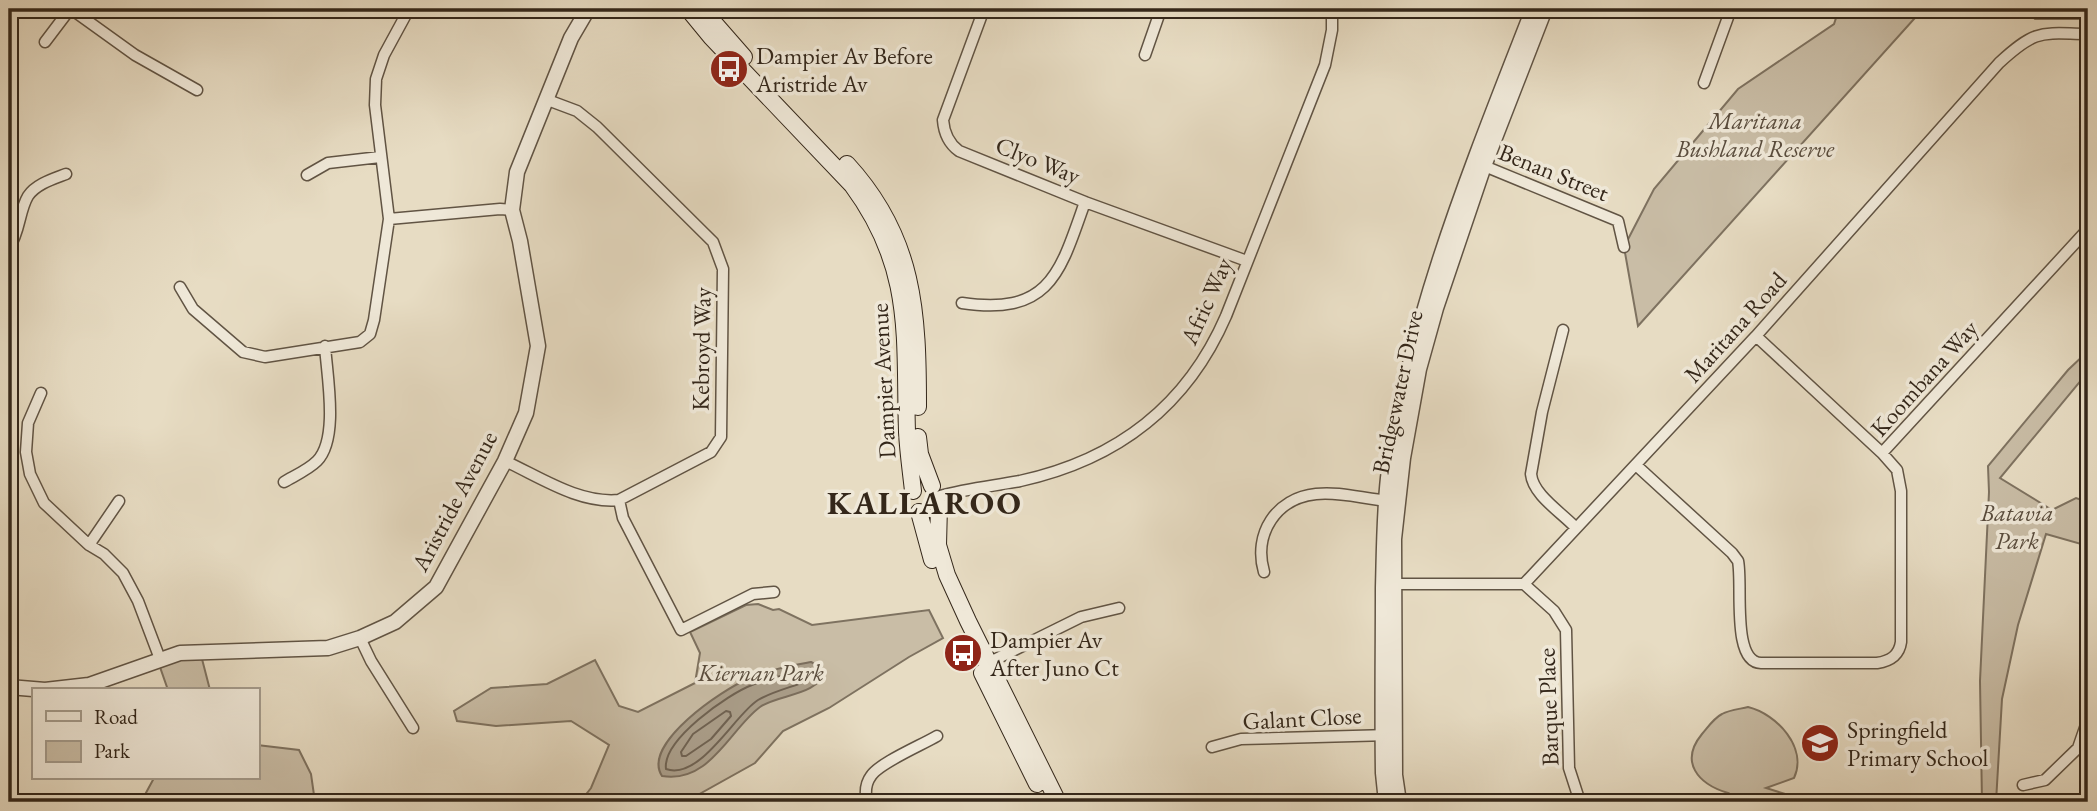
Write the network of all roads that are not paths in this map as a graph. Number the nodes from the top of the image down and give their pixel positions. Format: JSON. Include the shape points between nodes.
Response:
{"nodes":[{"id":1,"x":71,"y":9,"type":"edge"},
{"id":2,"x":409,"y":9,"type":"edge"},
{"id":3,"x":588,"y":9,"type":"edge"},
{"id":4,"x":688,"y":9,"type":"edge"},
{"id":5,"x":702,"y":9,"type":"edge"},
{"id":6,"x":984,"y":9,"type":"edge"},
{"id":7,"x":1161,"y":9,"type":"edge"},
{"id":8,"x":1332,"y":9,"type":"edge"},
{"id":9,"x":1533,"y":9,"type":"edge"},
{"id":10,"x":1545,"y":9,"type":"edge"},
{"id":11,"x":1731,"y":9,"type":"edge"},
{"id":12,"x":2088,"y":34,"type":"edge"},
{"id":13,"x":45,"y":42,"type":"dead end"},
{"id":14,"x":1145,"y":55,"type":"dead end"},
{"id":15,"x":1704,"y":83,"type":"dead end"},
{"id":16,"x":197,"y":90,"type":"dead end"},
{"id":17,"x":545,"y":99,"type":"junction"},
{"id":18,"x":380,"y":157,"type":"junction"},
{"id":19,"x":1479,"y":164,"type":"junction"},
{"id":20,"x":66,"y":174,"type":"dead end"},
{"id":21,"x":307,"y":175,"type":"dead end"},
{"id":22,"x":1085,"y":202,"type":"junction"},
{"id":23,"x":512,"y":210,"type":"junction"},
{"id":24,"x":389,"y":219,"type":"junction"},
{"id":25,"x":2088,"y":229,"type":"edge"},
{"id":26,"x":1624,"y":247,"type":"dead end"},
{"id":27,"x":9,"y":248,"type":"edge"},
{"id":28,"x":1247,"y":261,"type":"junction"},
{"id":29,"x":180,"y":287,"type":"dead end"},
{"id":30,"x":962,"y":303,"type":"dead end"},
{"id":31,"x":1563,"y":330,"type":"dead end"},
{"id":32,"x":1756,"y":336,"type":"junction"},
{"id":33,"x":325,"y":346,"type":"junction"},
{"id":34,"x":41,"y":393,"type":"dead end"},
{"id":35,"x":1882,"y":453,"type":"junction"},
{"id":36,"x":505,"y":461,"type":"junction"},
{"id":37,"x":1637,"y":466,"type":"junction"},
{"id":38,"x":284,"y":482,"type":"dead end"},
{"id":39,"x":913,"y":491,"type":"junction"},
{"id":40,"x":937,"y":496,"type":"junction"},
{"id":41,"x":619,"y":500,"type":"junction"},
{"id":42,"x":119,"y":501,"type":"dead end"},
{"id":43,"x":1392,"y":501,"type":"junction"},
{"id":44,"x":919,"y":512,"type":"junction"},
{"id":45,"x":1575,"y":527,"type":"junction"},
{"id":46,"x":89,"y":545,"type":"junction"},
{"id":47,"x":1264,"y":572,"type":"dead end"},
{"id":48,"x":1389,"y":584,"type":"junction"},
{"id":49,"x":1524,"y":584,"type":"junction"},
{"id":50,"x":774,"y":592,"type":"dead end"},
{"id":51,"x":1119,"y":608,"type":"dead end"},
{"id":52,"x":360,"y":638,"type":"junction"},
{"id":53,"x":160,"y":659,"type":"junction"},
{"id":54,"x":984,"y":664,"type":"junction"},
{"id":55,"x":9,"y":687,"type":"edge"},
{"id":56,"x":63,"y":688,"type":"edge"},
{"id":57,"x":32,"y":689,"type":"edge"},
{"id":58,"x":2088,"y":719,"type":"edge"},
{"id":59,"x":413,"y":728,"type":"dead end"},
{"id":60,"x":1388,"y":735,"type":"junction"},
{"id":61,"x":937,"y":736,"type":"dead end"},
{"id":62,"x":1212,"y":747,"type":"dead end"},
{"id":63,"x":2023,"y":785,"type":"dead end"},
{"id":64,"x":867,"y":802,"type":"edge"},
{"id":65,"x":1046,"y":802,"type":"edge"},
{"id":66,"x":1058,"y":802,"type":"edge"},
{"id":67,"x":1386,"y":802,"type":"edge"},
{"id":68,"x":1399,"y":802,"type":"edge"},
{"id":69,"x":1580,"y":802,"type":"edge"}],
"edges":[{"from":1,"to":13,"type":"street"},
{"from":1,"to":16,"type":"street","via":[[135,55]]},
{"from":2,"to":18,"type":"street","via":[[376,79]]},
{"from":3,"to":17,"type":"street","name":"Aristride Avenue"},
{"from":4,"to":39,"type":"main road","name":"Dampier Avenue","via":[[852,186],[886,245],[899,283],[906,326],[907,434]]},
{"from":5,"to":40,"type":"main road","name":"Dampier Avenue","via":[[868,187],[889,225],[912,293],[917,326],[918,442]]},
{"from":6,"to":22,"type":"street","name":"Clyo Way","via":[[946,110],[947,138],[959,151]]},
{"from":7,"to":14,"type":"street"},
{"from":8,"to":28,"type":"street","name":"Afric Way","via":[[1325,65]]},
{"from":9,"to":19,"type":"street","name":"Bridgewater Drive"},
{"from":10,"to":19,"type":"street","name":"Bridgewater Drive"},
{"from":11,"to":15,"type":"street"},
{"from":12,"to":32,"type":"street","name":"Maritana Road","via":[[2037,35],[1999,63]]},
{"from":17,"to":23,"type":"street","name":"Aristride Avenue","via":[[517,172]]},
{"from":17,"to":41,"type":"street","name":"Kebroyd Way","via":[[577,111],[597,127],[713,242],[723,270],[721,437],[711,452]]},
{"from":18,"to":21,"type":"street","via":[[328,163]]},
{"from":18,"to":24,"type":"street"},
{"from":19,"to":26,"type":"street","name":"Benan Street","via":[[1618,221]]},
{"from":19,"to":43,"type":"street","name":"Bridgewater Drive","via":[[1419,369]]},
{"from":20,"to":27,"type":"street","via":[[42,184],[28,197]]},
{"from":22,"to":28,"type":"street","name":"Clyo Way"},
{"from":22,"to":30,"type":"street","via":[[1062,264],[1048,285],[1020,302],[996,307]]},
{"from":23,"to":24,"type":"street"},
{"from":23,"to":36,"type":"street","name":"Aristride Avenue","via":[[538,346],[526,413]]},
{"from":24,"to":33,"type":"street","via":[[370,334],[360,342]]},
{"from":25,"to":35,"type":"street","name":"Koombana Way"},
{"from":28,"to":40,"type":"street","name":"Afric Way","via":[[1213,345],[1188,382],[1139,429],[1119,444],[1071,466],[1021,481]]},
{"from":29,"to":33,"type":"street","via":[[193,309],[243,352],[265,356]]},
{"from":31,"to":45,"type":"street","via":[[1531,474],[1534,486]]},
{"from":32,"to":35,"type":"street"},
{"from":32,"to":37,"type":"street","name":"Maritana Road"},
{"from":33,"to":38,"type":"street","via":[[330,423],[325,448],[317,461]]},
{"from":34,"to":46,"type":"street","via":[[28,423],[30,474],[44,503]]},
{"from":35,"to":37,"type":"street","name":"Koombana Way","via":[[1897,470],[1901,483],[1901,642],[1894,658],[1877,663],[1750,661],[1741,637],[1738,561]]},
{"from":36,"to":41,"type":"street","via":[[584,497]]},
{"from":36,"to":52,"type":"street","name":"Aristride Avenue","via":[[436,587],[395,622]]},
{"from":37,"to":45,"type":"street","name":"Maritana Road"},
{"from":39,"to":40,"type":"main road","via":[[922,485]]},
{"from":39,"to":44,"type":"main road","via":[[911,502]]},
{"from":40,"to":44,"type":"main road","via":[[928,514]]},
{"from":40,"to":54,"type":"main road","name":"Dampier Avenue","via":[[942,559]]},
{"from":41,"to":50,"type":"street","via":[[623,518],[681,629],[753,594]]},
{"from":42,"to":46,"type":"street"},
{"from":43,"to":47,"type":"street","via":[[1323,494],[1296,500],[1276,513],[1264,529]]},
{"from":43,"to":48,"type":"street","name":"Bridgewater Drive"},
{"from":44,"to":54,"type":"main road","name":"Dampier Avenue","via":[[958,626]]},
{"from":45,"to":49,"type":"street","name":"Maritana Road"},
{"from":46,"to":53,"type":"street","via":[[123,573]]},
{"from":48,"to":49,"type":"street"},
{"from":48,"to":60,"type":"street","name":"Bridgewater Drive"},
{"from":49,"to":69,"type":"street","name":"Barque Place","via":[[1554,611],[1566,630],[1569,768]]},
{"from":51,"to":54,"type":"street","via":[[1081,617]]},
{"from":52,"to":53,"type":"street","name":"Aristride Avenue","via":[[328,648],[180,653]]},
{"from":52,"to":59,"type":"street"},
{"from":53,"to":56,"type":"street","name":"Aristride Avenue","via":[[89,685]]},
{"from":54,"to":65,"type":"main road","name":"Dampier Avenue"},
{"from":54,"to":66,"type":"main road","name":"Dampier Avenue"},
{"from":55,"to":57,"type":"street","name":"Aristride Avenue"},
{"from":58,"to":63,"type":"street","via":[[2078,748],[2045,780]]},
{"from":60,"to":62,"type":"street","name":"Galant Close","via":[[1241,739]]},
{"from":60,"to":67,"type":"street","name":"Bridgewater Drive"},
{"from":60,"to":68,"type":"street","name":"Bridgewater Drive"},
{"from":61,"to":64,"type":"street","via":[[877,768],[868,781]]}]}
